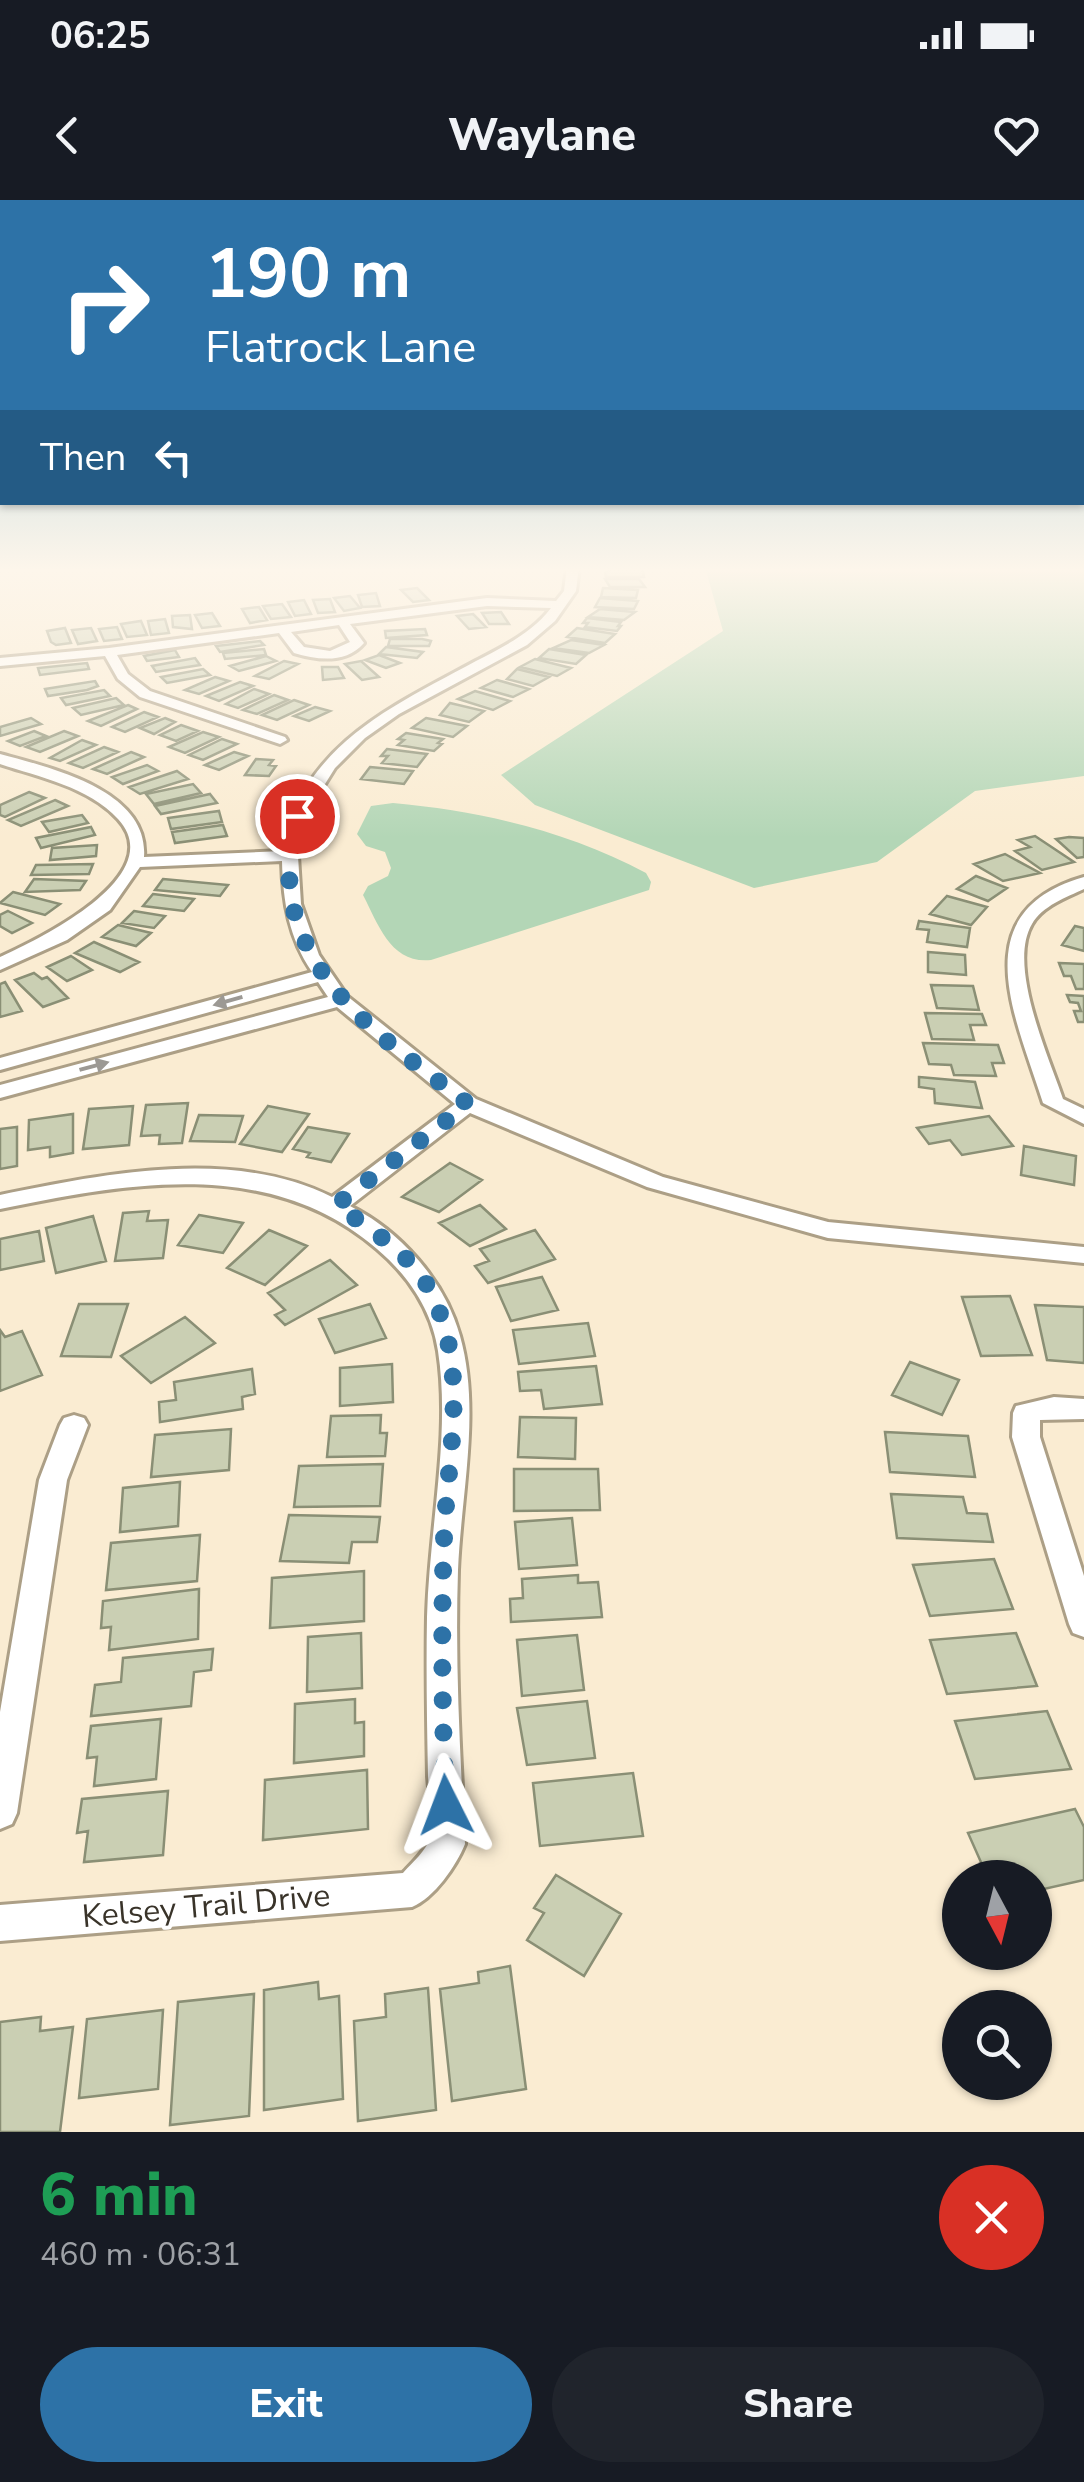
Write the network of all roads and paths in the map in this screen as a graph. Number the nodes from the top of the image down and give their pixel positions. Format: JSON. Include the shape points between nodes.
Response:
{"nodes":[{"id":1,"x":53,"y":657,"type":"edge"},
{"id":2,"x":112,"y":657,"type":"edge"},
{"id":3,"x":494,"y":657,"type":"edge"},
{"id":4,"x":0,"y":662,"type":"edge"},
{"id":5,"x":280,"y":740,"type":"dead end"},
{"id":6,"x":0,"y":759,"type":"edge"},
{"id":7,"x":290,"y":856,"type":"junction"},
{"id":8,"x":135,"y":862,"type":"junction"},
{"id":9,"x":1084,"y":882,"type":"edge"},
{"id":10,"x":0,"y":964,"type":"edge"},
{"id":11,"x":322,"y":974,"type":"junction"},
{"id":12,"x":340,"y":1000,"type":"junction"},
{"id":13,"x":0,"y":1064,"type":"edge"},
{"id":14,"x":0,"y":1092,"type":"edge"},
{"id":15,"x":468,"y":1104,"type":"junction"},
{"id":16,"x":1084,"y":1117,"type":"edge"},
{"id":17,"x":0,"y":1202,"type":"edge"},
{"id":18,"x":336,"y":1205,"type":"junction"},
{"id":19,"x":1084,"y":1255,"type":"edge"},
{"id":20,"x":1084,"y":1408,"type":"edge"},
{"id":21,"x":74,"y":1425,"type":"dead end"},
{"id":22,"x":1084,"y":1624,"type":"edge"},
{"id":23,"x":0,"y":1813,"type":"edge"},
{"id":24,"x":0,"y":1923,"type":"edge"}],
"edges":[{"from":1,"to":4,"type":"street"},
{"from":2,"to":5,"type":"street","via":[[145,694]]},
{"from":3,"to":7,"type":"street","via":[[394,711],[330,765],[297,816]]},
{"from":6,"to":8,"type":"street","via":[[117,808],[136,833]]},
{"from":7,"to":8,"type":"street"},
{"from":7,"to":11,"type":"street","via":[[292,904]]},
{"from":8,"to":10,"type":"street","via":[[104,906]]},
{"from":9,"to":16,"type":"street","via":[[1045,902],[1020,926],[1015,966],[1054,1103]]},
{"from":11,"to":12,"type":"street"},
{"from":11,"to":13,"type":"street","one_way":true},
{"from":14,"to":12,"type":"street","one_way":true},
{"from":12,"to":15,"type":"street"},
{"from":15,"to":18,"type":"street"},
{"from":15,"to":19,"type":"street","via":[[655,1182],[828,1230]]},
{"from":17,"to":18,"type":"street","via":[[152,1176],[246,1182]]},
{"from":18,"to":24,"type":"street","name":"Kelsey Trail Drive","via":[[387,1241],[426,1283],[450,1344],[456,1402],[444,1534],[441,1686],[448,1844],[412,1890]]},
{"from":20,"to":22,"type":"street","via":[[1026,1413],[1026,1438]]},
{"from":21,"to":23,"type":"street","via":[[53,1480]]}]}
